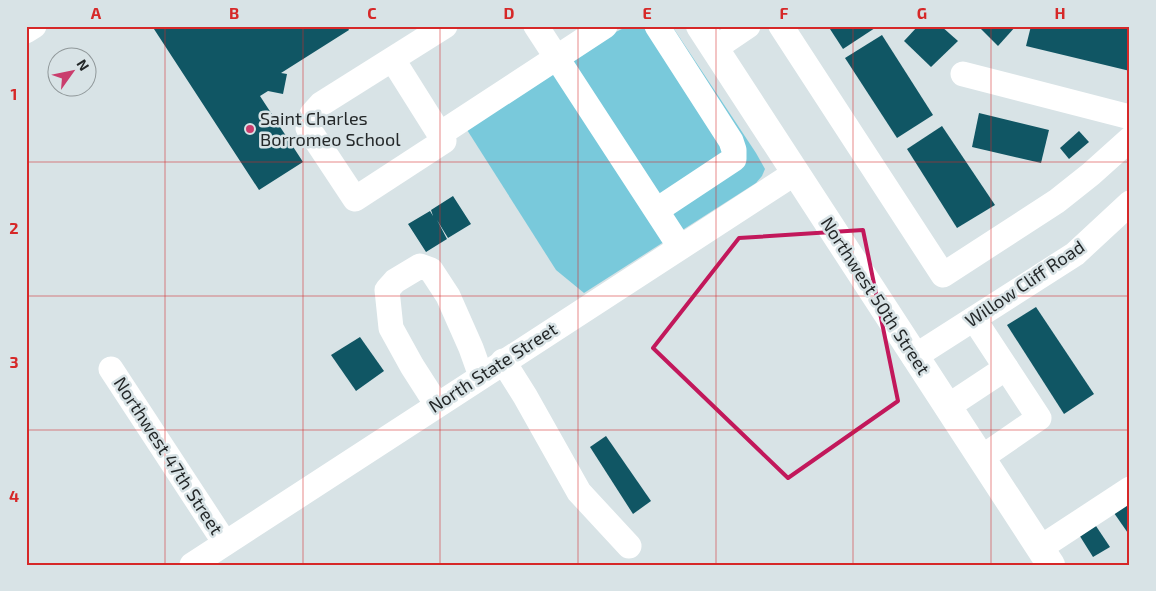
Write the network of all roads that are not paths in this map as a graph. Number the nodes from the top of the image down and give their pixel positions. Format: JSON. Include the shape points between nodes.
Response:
{"nodes":[{"id":1,"x":34,"y":26,"type":"edge"},
{"id":2,"x":445,"y":26,"type":"edge"},
{"id":3,"x":536,"y":26,"type":"edge"},
{"id":4,"x":605,"y":26,"type":"edge"},
{"id":5,"x":657,"y":26,"type":"edge"},
{"id":6,"x":700,"y":26,"type":"edge"},
{"id":7,"x":748,"y":26,"type":"edge"},
{"id":8,"x":781,"y":26,"type":"edge"},
{"id":9,"x":26,"y":31,"type":"edge"},
{"id":10,"x":714,"y":49,"type":"junction"},
{"id":11,"x":557,"y":58,"type":"junction"},
{"id":12,"x":393,"y":60,"type":"junction"},
{"id":13,"x":963,"y":74,"type":"dead end"},
{"id":14,"x":1130,"y":117,"type":"edge"},
{"id":15,"x":440,"y":134,"type":"junction"},
{"id":16,"x":1130,"y":139,"type":"edge"},
{"id":17,"x":795,"y":173,"type":"junction"},
{"id":18,"x":1130,"y":203,"type":"edge"},
{"id":19,"x":657,"y":210,"type":"junction"},
{"id":20,"x":680,"y":247,"type":"junction"},
{"id":21,"x":974,"y":319,"type":"junction"},
{"id":22,"x":914,"y":357,"type":"junction"},
{"id":23,"x":503,"y":361,"type":"junction"},
{"id":24,"x":1006,"y":368,"type":"junction"},
{"id":25,"x":111,"y":369,"type":"dead end"},
{"id":26,"x":481,"y":376,"type":"junction"},
{"id":27,"x":437,"y":405,"type":"junction"},
{"id":28,"x":947,"y":407,"type":"junction"},
{"id":29,"x":981,"y":458,"type":"junction"},
{"id":30,"x":1130,"y":489,"type":"edge"},
{"id":31,"x":225,"y":543,"type":"junction"},
{"id":32,"x":629,"y":546,"type":"dead end"},
{"id":33,"x":1045,"y":556,"type":"edge"},
{"id":34,"x":192,"y":565,"type":"edge"}],
"edges":[{"from":1,"to":9,"type":"street"},
{"from":2,"to":12,"type":"street"},
{"from":3,"to":11,"type":"street"},
{"from":4,"to":11,"type":"street"},
{"from":5,"to":19,"type":"street","via":[[734,150],[734,159]]},
{"from":6,"to":10,"type":"main road","name":"Northwest 50th Street"},
{"from":7,"to":10,"type":"street"},
{"from":8,"to":16,"type":"street","via":[[943,275],[1057,200]]},
{"from":10,"to":17,"type":"main road","name":"Northwest 50th Street"},
{"from":11,"to":15,"type":"street"},
{"from":11,"to":19,"type":"street"},
{"from":12,"to":15,"type":"street"},
{"from":12,"to":15,"type":"street","via":[[321,104],[312,114],[308,128],[355,199],[444,141]]},
{"from":13,"to":14,"type":"street"},
{"from":17,"to":20,"type":"street","name":"North State Street"},
{"from":17,"to":22,"type":"main road","name":"Northwest 50th Street"},
{"from":18,"to":21,"type":"street","name":"Willow Cliff Road","via":[[1075,254]]},
{"from":19,"to":20,"type":"street"},
{"from":20,"to":23,"type":"street","name":"North State Street"},
{"from":21,"to":22,"type":"street","name":"Willow Cliff Road"},
{"from":21,"to":24,"type":"street"},
{"from":22,"to":28,"type":"main road","name":"Northwest 50th Street"},
{"from":23,"to":26,"type":"street","name":"North State Street"},
{"from":23,"to":32,"type":"street","via":[[579,492]]},
{"from":24,"to":28,"type":"street"},
{"from":24,"to":29,"type":"street","via":[[1039,418]]},
{"from":25,"to":31,"type":"street","name":"Northwest 47th Street"},
{"from":26,"to":27,"type":"street","name":"North State Street"},
{"from":26,"to":27,"type":"street","via":[[448,296],[431,270],[420,266],[395,281],[387,290],[391,328]]},
{"from":27,"to":31,"type":"street","name":"North State Street"},
{"from":28,"to":29,"type":"main road","name":"Northwest 50th Street"},
{"from":29,"to":33,"type":"main road","name":"Northwest 50th Street"},
{"from":30,"to":33,"type":"street"},
{"from":31,"to":34,"type":"street","name":"North State Street"}]}
